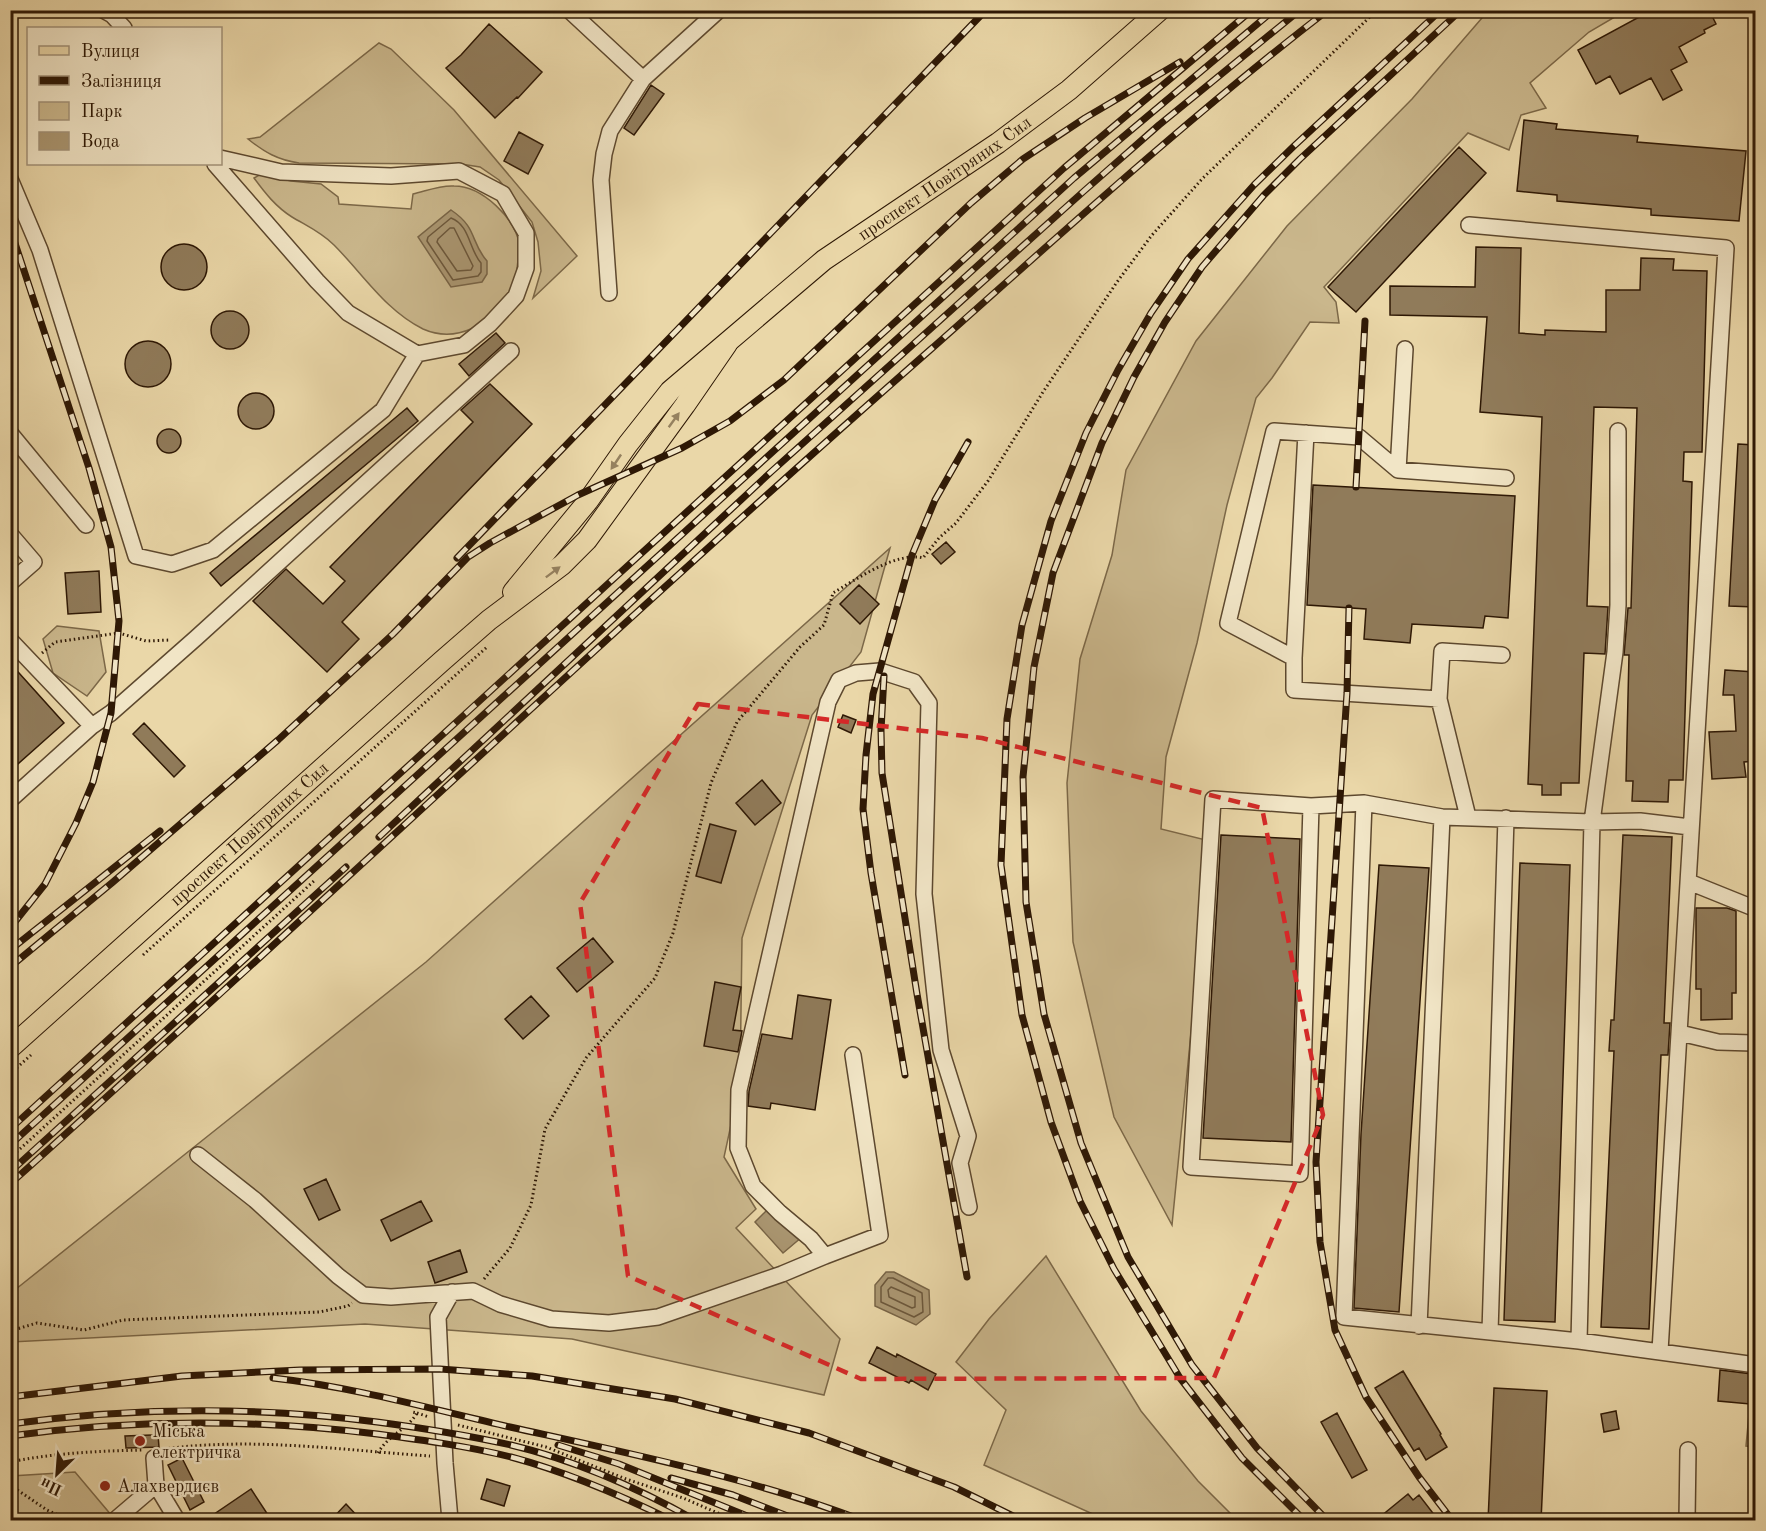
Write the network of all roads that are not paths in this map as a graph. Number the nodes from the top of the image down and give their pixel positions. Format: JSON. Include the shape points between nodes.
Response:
{"nodes":[{"id":1,"x":103,"y":10,"type":"edge"},
{"id":2,"x":719,"y":10,"type":"edge"},
{"id":3,"x":1160,"y":10,"type":"edge"},
{"id":4,"x":571,"y":12,"type":"dead end"},
{"id":5,"x":123,"y":27,"type":"edge"},
{"id":6,"x":643,"y":79,"type":"junction"},
{"id":7,"x":222,"y":158,"type":"edge"},
{"id":8,"x":216,"y":165,"type":"edge"},
{"id":9,"x":10,"y":178,"type":"edge"},
{"id":10,"x":1469,"y":225,"type":"dead end"},
{"id":11,"x":609,"y":293,"type":"dead end"},
{"id":12,"x":1405,"y":349,"type":"dead end"},
{"id":13,"x":511,"y":351,"type":"dead end"},
{"id":14,"x":417,"y":354,"type":"junction"},
{"id":15,"x":1618,"y":431,"type":"dead end"},
{"id":16,"x":10,"y":433,"type":"edge"},
{"id":17,"x":1306,"y":433,"type":"junction"},
{"id":18,"x":1398,"y":470,"type":"junction"},
{"id":19,"x":1506,"y":478,"type":"dead end"},
{"id":20,"x":86,"y":525,"type":"dead end"},
{"id":21,"x":10,"y":534,"type":"edge"},
{"id":22,"x":10,"y":583,"type":"edge"},
{"id":23,"x":10,"y":640,"type":"edge"},
{"id":24,"x":1502,"y":655,"type":"dead end"},
{"id":25,"x":1294,"y":658,"type":"junction"},
{"id":26,"x":1439,"y":699,"type":"junction"},
{"id":27,"x":92,"y":726,"type":"junction"},
{"id":28,"x":10,"y":800,"type":"edge"},
{"id":29,"x":1364,"y":803,"type":"junction"},
{"id":30,"x":1311,"y":806,"type":"junction"},
{"id":31,"x":1442,"y":817,"type":"junction"},
{"id":32,"x":1468,"y":818,"type":"junction"},
{"id":33,"x":1506,"y":818,"type":"junction"},
{"id":34,"x":1592,"y":822,"type":"junction"},
{"id":35,"x":1690,"y":827,"type":"junction"},
{"id":36,"x":1689,"y":882,"type":"junction"},
{"id":37,"x":1755,"y":909,"type":"edge"},
{"id":38,"x":1680,"y":1033,"type":"junction"},
{"id":39,"x":1755,"y":1040,"type":"edge"},
{"id":40,"x":10,"y":1048,"type":"edge"},
{"id":41,"x":853,"y":1055,"type":"dead end"},
{"id":42,"x":198,"y":1155,"type":"dead end"},
{"id":43,"x":969,"y":1207,"type":"dead end"},
{"id":44,"x":825,"y":1256,"type":"junction"},
{"id":45,"x":452,"y":1292,"type":"junction"},
{"id":46,"x":1419,"y":1326,"type":"junction"},
{"id":47,"x":1490,"y":1332,"type":"junction"},
{"id":48,"x":1579,"y":1341,"type":"junction"},
{"id":49,"x":1660,"y":1351,"type":"junction"},
{"id":50,"x":1755,"y":1365,"type":"edge"},
{"id":51,"x":1688,"y":1450,"type":"dead end"},
{"id":52,"x":156,"y":1452,"type":"road end"},
{"id":53,"x":156,"y":1485,"type":"junction"},
{"id":54,"x":115,"y":1521,"type":"edge"},
{"id":55,"x":177,"y":1521,"type":"edge"},
{"id":56,"x":450,"y":1521,"type":"edge"},
{"id":57,"x":1687,"y":1521,"type":"edge"}],
"edges":[{"from":1,"to":5,"type":"street"},
{"from":2,"to":6,"type":"street"},
{"from":3,"to":40,"type":"main road","name":"проспект Повітряних Сил","via":[[1069,90],[998,143],[824,260],[766,308],[727,344],[587,540],[562,566],[489,620]]},
{"from":4,"to":6,"type":"street"},
{"from":6,"to":11,"type":"street","via":[[610,130],[604,154],[601,180]]},
{"from":7,"to":14,"type":"street","via":[[281,172],[391,176],[459,171],[503,194],[526,233],[526,268],[516,296],[464,345]]},
{"from":8,"to":14,"type":"street","via":[[348,313]]},
{"from":9,"to":14,"type":"street","via":[[40,250],[136,556],[172,564],[213,550],[382,410]]},
{"from":10,"to":35,"type":"street","via":[[1726,248]]},
{"from":12,"to":18,"type":"street"},
{"from":13,"to":27,"type":"street","via":[[196,638]]},
{"from":15,"to":34,"type":"street","via":[[1615,652]]},
{"from":16,"to":20,"type":"street"},
{"from":17,"to":18,"type":"street","via":[[1359,437]]},
{"from":17,"to":25,"type":"street"},
{"from":17,"to":25,"type":"street","via":[[1274,431],[1228,624]]},
{"from":18,"to":19,"type":"street"},
{"from":21,"to":22,"type":"street","via":[[34,562]]},
{"from":23,"to":27,"type":"street"},
{"from":24,"to":26,"type":"street","via":[[1442,651]]},
{"from":25,"to":26,"type":"street","via":[[1294,690]]},
{"from":26,"to":32,"type":"street"},
{"from":27,"to":28,"type":"street"},
{"from":29,"to":30,"type":"street"},
{"from":29,"to":31,"type":"street"},
{"from":29,"to":46,"type":"street","via":[[1344,1317]]},
{"from":30,"to":30,"type":"street","via":[[1300,1174],[1191,1167],[1213,799]]},
{"from":31,"to":32,"type":"street"},
{"from":31,"to":46,"type":"street"},
{"from":32,"to":33,"type":"street"},
{"from":33,"to":34,"type":"street"},
{"from":33,"to":47,"type":"street"},
{"from":34,"to":35,"type":"street","via":[[1640,821]]},
{"from":34,"to":48,"type":"street"},
{"from":35,"to":36,"type":"street"},
{"from":36,"to":37,"type":"street"},
{"from":36,"to":38,"type":"street"},
{"from":38,"to":39,"type":"street","via":[[1718,1042]]},
{"from":38,"to":49,"type":"street"},
{"from":41,"to":44,"type":"street","via":[[880,1235]]},
{"from":42,"to":45,"type":"street","via":[[363,1295]]},
{"from":43,"to":44,"type":"street","via":[[960,1163],[968,1136],[941,1050],[924,894],[929,703],[914,682],[880,671],[856,673],[839,680],[828,702],[739,1090],[738,1148],[753,1186]]},
{"from":44,"to":45,"type":"street","via":[[658,1317],[609,1323],[551,1319],[500,1304],[473,1291]]},
{"from":45,"to":56,"type":"street","via":[[438,1317]]},
{"from":46,"to":47,"type":"street"},
{"from":47,"to":48,"type":"street"},
{"from":48,"to":49,"type":"street"},
{"from":49,"to":50,"type":"street"},
{"from":51,"to":57,"type":"street"},
{"from":52,"to":53,"type":"street"},
{"from":53,"to":54,"type":"street"},
{"from":53,"to":55,"type":"street"}]}
